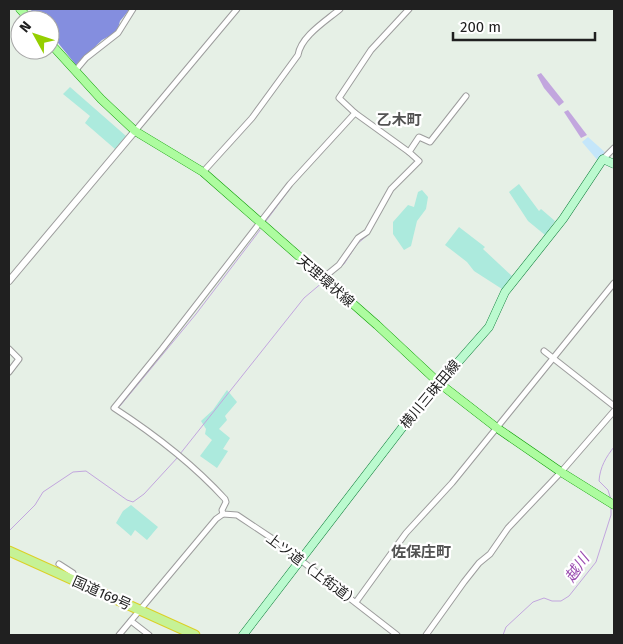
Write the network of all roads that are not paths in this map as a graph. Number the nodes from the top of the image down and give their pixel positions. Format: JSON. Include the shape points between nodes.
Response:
{"nodes":[{"id":1,"x":133,"y":9,"type":"edge"},
{"id":2,"x":238,"y":9,"type":"edge"},
{"id":3,"x":330,"y":9,"type":"edge"},
{"id":4,"x":340,"y":9,"type":"edge"},
{"id":5,"x":409,"y":9,"type":"edge"},
{"id":6,"x":334,"y":14,"type":"junction"},
{"id":7,"x":60,"y":54,"type":"edge"},
{"id":8,"x":75,"y":71,"type":"junction"},
{"id":9,"x":466,"y":96,"type":"dead end"},
{"id":10,"x":355,"y":113,"type":"junction"},
{"id":11,"x":135,"y":131,"type":"junction"},
{"id":12,"x":614,"y":148,"type":"edge"},
{"id":13,"x":409,"y":152,"type":"junction"},
{"id":14,"x":603,"y":159,"type":"junction"},
{"id":15,"x":614,"y":164,"type":"edge"},
{"id":16,"x":202,"y":172,"type":"junction"},
{"id":17,"x":260,"y":223,"type":"junction"},
{"id":18,"x":323,"y":278,"type":"junction"},
{"id":19,"x":9,"y":281,"type":"edge"},
{"id":20,"x":614,"y":282,"type":"edge"},
{"id":21,"x":9,"y":349,"type":"edge"},
{"id":22,"x":544,"y":352,"type":"dead end"},
{"id":23,"x":552,"y":358,"type":"junction"},
{"id":24,"x":9,"y":372,"type":"edge"},
{"id":25,"x":439,"y":383,"type":"junction"},
{"id":26,"x":614,"y":406,"type":"edge"},
{"id":27,"x":614,"y":411,"type":"edge"},
{"id":28,"x":497,"y":428,"type":"junction"},
{"id":29,"x":561,"y":472,"type":"junction"},
{"id":30,"x":614,"y":505,"type":"edge"},
{"id":31,"x":223,"y":514,"type":"junction"},
{"id":32,"x":9,"y":551,"type":"edge"},
{"id":33,"x":302,"y":560,"type":"junction"},
{"id":34,"x":59,"y":564,"type":"dead end"},
{"id":35,"x":73,"y":580,"type":"junction"},
{"id":36,"x":356,"y":602,"type":"junction"},
{"id":37,"x":140,"y":610,"type":"junction"},
{"id":38,"x":131,"y":621,"type":"junction"},
{"id":39,"x":119,"y":635,"type":"edge"},
{"id":40,"x":149,"y":635,"type":"edge"},
{"id":41,"x":195,"y":635,"type":"edge"},
{"id":42,"x":243,"y":635,"type":"edge"},
{"id":43,"x":397,"y":635,"type":"edge"},
{"id":44,"x":426,"y":635,"type":"edge"}],
"edges":[{"from":1,"to":8,"type":"street","via":[[118,33]]},
{"from":2,"to":11,"type":"street"},
{"from":3,"to":6,"type":"street"},
{"from":4,"to":6,"type":"street"},
{"from":5,"to":10,"type":"street","via":[[371,50],[339,98]]},
{"from":6,"to":16,"type":"street","via":[[308,37],[299,48],[298,56],[252,118]]},
{"from":7,"to":8,"type":"main road","name":"天理環状線"},
{"from":8,"to":11,"type":"main road","name":"天理環状線"},
{"from":9,"to":13,"type":"street","via":[[433,140],[430,142],[419,137]]},
{"from":10,"to":13,"type":"street"},
{"from":10,"to":17,"type":"street","via":[[290,184]]},
{"from":11,"to":16,"type":"main road","name":"天理環状線"},
{"from":11,"to":19,"type":"street"},
{"from":12,"to":14,"type":"street"},
{"from":13,"to":18,"type":"street","via":[[419,161],[391,189],[367,232],[358,238],[339,266]]},
{"from":14,"to":15,"type":"main road"},
{"from":14,"to":25,"type":"main road","name":"横川三昧田線","via":[[563,219],[505,292],[489,327]]},
{"from":16,"to":17,"type":"main road","name":"天理環状線"},
{"from":17,"to":18,"type":"main road","name":"天理環状線"},
{"from":17,"to":31,"type":"street","via":[[114,408],[202,475],[225,499]]},
{"from":18,"to":25,"type":"main road","name":"天理環状線"},
{"from":20,"to":23,"type":"street"},
{"from":21,"to":24,"type":"street","via":[[19,359]]},
{"from":22,"to":23,"type":"street"},
{"from":23,"to":26,"type":"street"},
{"from":23,"to":28,"type":"street"},
{"from":25,"to":28,"type":"main road","name":"天理環状線"},
{"from":25,"to":33,"type":"main road","name":"横川三昧田線"},
{"from":27,"to":29,"type":"street"},
{"from":28,"to":29,"type":"main road","name":"天理環状線"},
{"from":28,"to":36,"type":"street","via":[[406,533]]},
{"from":29,"to":30,"type":"main road","name":"天理環状線"},
{"from":29,"to":44,"type":"street","via":[[479,563]]},
{"from":31,"to":33,"type":"street","name":"上ツ道（上街道）","via":[[248,522]]},
{"from":31,"to":37,"type":"street"},
{"from":32,"to":35,"type":"highway","name":"国道169号"},
{"from":33,"to":36,"type":"street","name":"上ツ道（上街道）"},
{"from":33,"to":42,"type":"main road","name":"横川三昧田線"},
{"from":34,"to":35,"type":"street","via":[[73,573]]},
{"from":35,"to":37,"type":"highway","name":"国道169号"},
{"from":36,"to":43,"type":"street","name":"上ツ道（上街道）"},
{"from":37,"to":38,"type":"street"},
{"from":37,"to":41,"type":"highway","name":"国道169号"},
{"from":38,"to":39,"type":"street"},
{"from":38,"to":40,"type":"street"}]}
